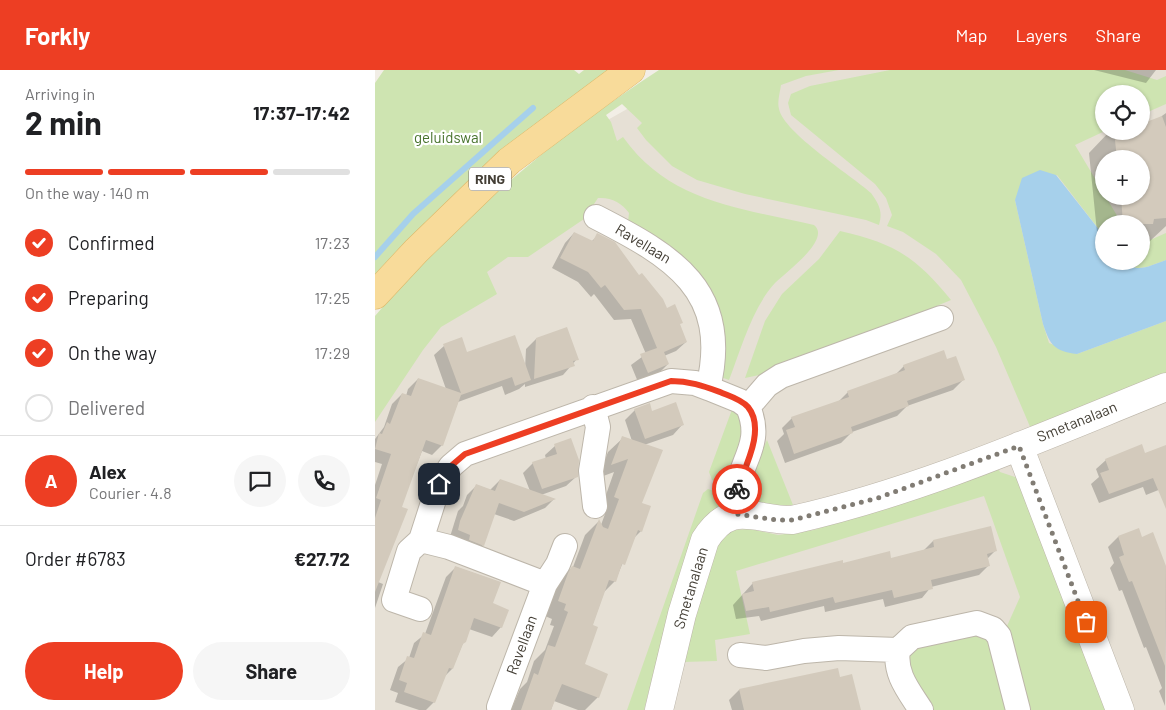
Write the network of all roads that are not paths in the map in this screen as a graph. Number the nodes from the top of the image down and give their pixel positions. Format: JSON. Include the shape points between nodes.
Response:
{"nodes":[{"id":1,"x":629,"y":73,"type":"edge"},
{"id":2,"x":597,"y":217,"type":"dead end"},
{"id":3,"x":375,"y":295,"type":"edge"},
{"id":4,"x":941,"y":318,"type":"dead end"},
{"id":5,"x":1166,"y":387,"type":"edge"},
{"id":6,"x":708,"y":388,"type":"junction"},
{"id":7,"x":593,"y":407,"type":"junction"},
{"id":8,"x":748,"y":407,"type":"junction"},
{"id":9,"x":1019,"y":446,"type":"junction"},
{"id":10,"x":595,"y":506,"type":"dead end"},
{"id":11,"x":736,"y":514,"type":"junction"},
{"id":12,"x":421,"y":540,"type":"junction"},
{"id":13,"x":565,"y":546,"type":"dead end"},
{"id":14,"x":545,"y":584,"type":"junction"},
{"id":15,"x":420,"y":609,"type":"dead end"},
{"id":16,"x":898,"y":650,"type":"junction"},
{"id":17,"x":740,"y":655,"type":"dead end"},
{"id":18,"x":499,"y":707,"type":"dead end"},
{"id":19,"x":659,"y":710,"type":"edge"},
{"id":20,"x":921,"y":710,"type":"edge"},
{"id":21,"x":1018,"y":710,"type":"edge"},
{"id":22,"x":1120,"y":710,"type":"edge"}],
"edges":[{"from":1,"to":3,"type":"main road","number":"RING","via":[[509,162]]},
{"from":2,"to":6,"type":"street","name":"Ravellaan","via":[[666,256],[693,286],[710,320],[715,343]]},
{"from":4,"to":8,"type":"street","via":[[781,376]]},
{"from":5,"to":9,"type":"street","name":"Smetanalaan"},
{"from":6,"to":7,"type":"street","via":[[671,381]]},
{"from":6,"to":8,"type":"street"},
{"from":7,"to":10,"type":"street","via":[[598,427],[591,470]]},
{"from":7,"to":12,"type":"street","via":[[465,454],[451,466],[439,484]]},
{"from":8,"to":11,"type":"street","via":[[754,421],[753,445],[736,494]]},
{"from":9,"to":11,"type":"street","name":"Smetanalaan","via":[[878,498],[806,517],[777,520]]},
{"from":9,"to":22,"type":"street"},
{"from":11,"to":19,"type":"street","name":"Smetanalaan","via":[[720,522],[705,540],[682,614]]},
{"from":12,"to":14,"type":"street","via":[[449,547]]},
{"from":12,"to":15,"type":"street","via":[[409,551],[393,600]]},
{"from":13,"to":14,"type":"street","name":"Ravellaan"},
{"from":14,"to":18,"type":"street","name":"Ravellaan"},
{"from":16,"to":17,"type":"street","via":[[839,648],[767,658]]},
{"from":16,"to":20,"type":"street","via":[[898,671]]},
{"from":16,"to":21,"type":"street","via":[[912,636],[977,623],[986,625],[999,636]]}]}
